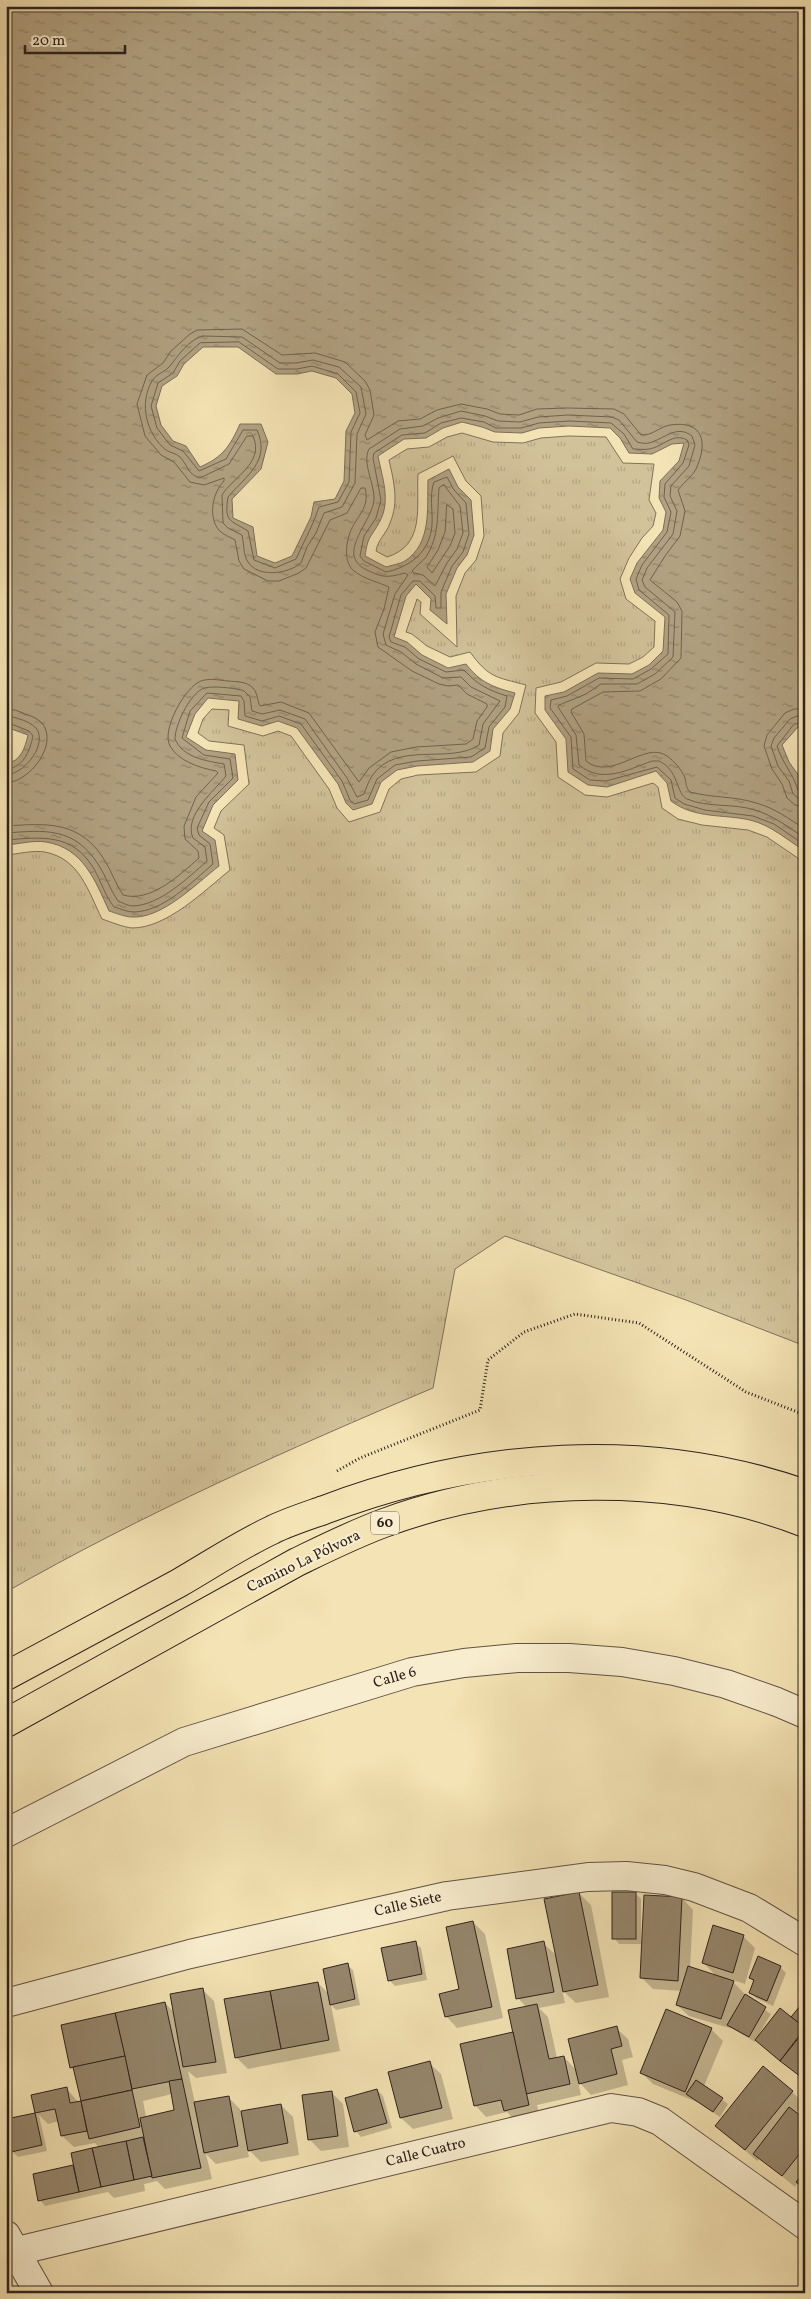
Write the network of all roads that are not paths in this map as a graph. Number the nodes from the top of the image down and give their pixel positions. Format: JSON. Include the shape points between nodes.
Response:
{"nodes":[{"id":1,"x":805,"y":1494,"type":"edge"},
{"id":2,"x":805,"y":1523,"type":"edge"},
{"id":3,"x":6,"y":1676,"type":"edge"},
{"id":4,"x":805,"y":1714,"type":"edge"},
{"id":5,"x":6,"y":1723,"type":"edge"},
{"id":6,"x":6,"y":1833,"type":"edge"},
{"id":7,"x":805,"y":1942,"type":"edge"},
{"id":8,"x":6,"y":2003,"type":"edge"},
{"id":9,"x":805,"y":2226,"type":"edge"},
{"id":10,"x":12,"y":2243,"type":"edge"},
{"id":11,"x":40,"y":2293,"type":"edge"}],
"edges":[{"from":1,"to":3,"type":"highway","number":"60","via":[[695,1467],[641,1461],[583,1459],[507,1464],[413,1480],[272,1529]]},
{"from":2,"to":5,"type":"highway","name":"Camino La Pólvora","number":"60","via":[[696,1494],[634,1487],[535,1489],[431,1509],[385,1523],[297,1562]]},
{"from":4,"to":6,"type":"street","name":"Calle 6","via":[[726,1684],[622,1662],[517,1658],[464,1663],[412,1672],[184,1742]]},
{"from":7,"to":8,"type":"street","name":"Calle Siete","via":[[749,1908],[694,1887],[626,1876],[588,1877],[447,1896],[190,1954]]},
{"from":9,"to":10,"type":"street","name":"Calle Cuatro","via":[[660,2121],[638,2112],[612,2108]]},
{"from":10,"to":11,"type":"street"}]}
